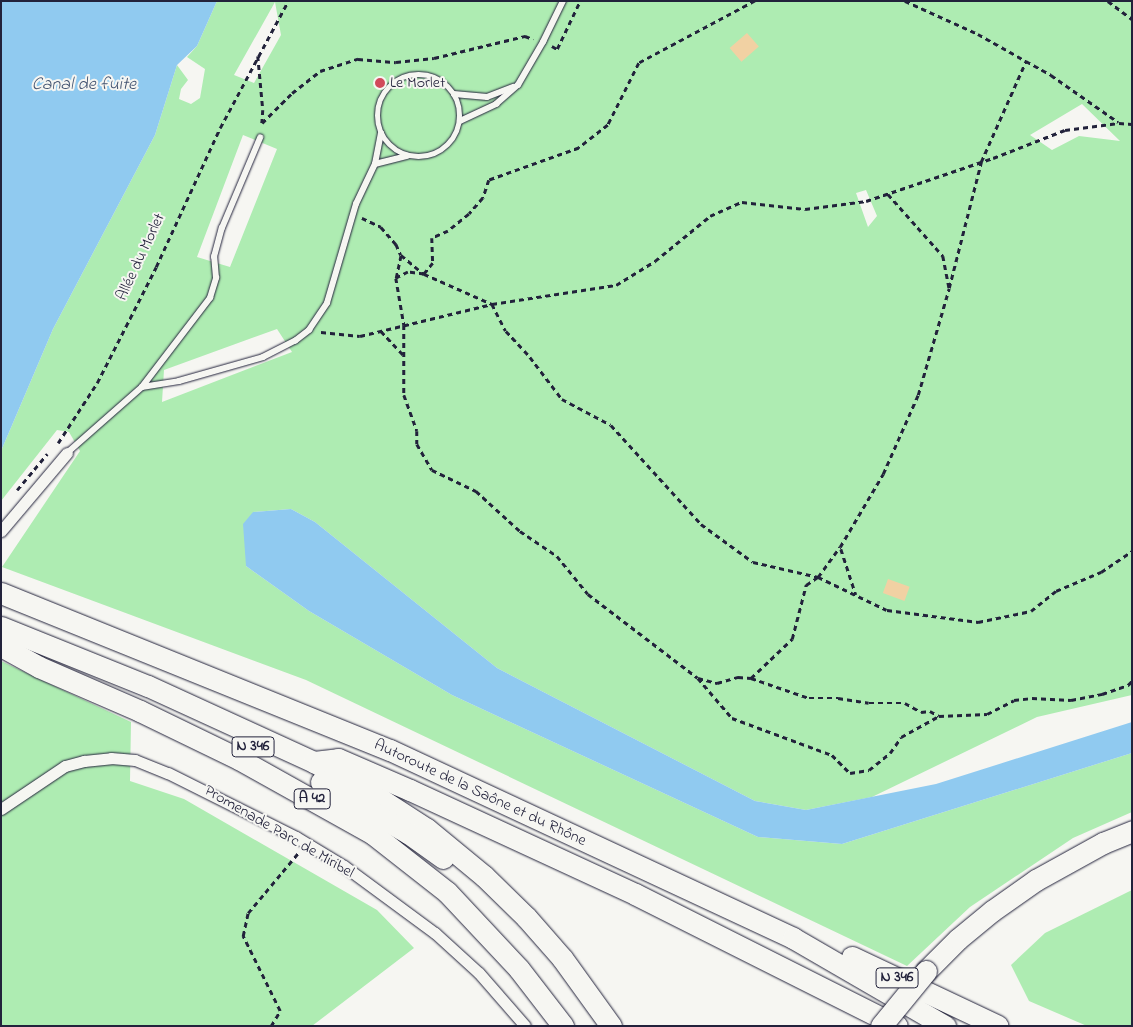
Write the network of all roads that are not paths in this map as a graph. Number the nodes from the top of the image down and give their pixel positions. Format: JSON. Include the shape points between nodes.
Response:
{"nodes":[{"id":1,"x":563,"y":1,"type":"edge"},
{"id":2,"x":518,"y":85,"type":"junction"},
{"id":3,"x":454,"y":94,"type":"junction"},
{"id":4,"x":460,"y":121,"type":"junction"},
{"id":5,"x":381,"y":134,"type":"junction"},
{"id":6,"x":260,"y":138,"type":"road end"},
{"id":7,"x":406,"y":156,"type":"junction"},
{"id":8,"x":375,"y":164,"type":"junction"},
{"id":9,"x":142,"y":387,"type":"junction"},
{"id":10,"x":67,"y":453,"type":"joint"},
{"id":11,"x":1,"y":531,"type":"edge"},
{"id":12,"x":1,"y":593,"type":"edge"},
{"id":13,"x":1,"y":627,"type":"edge"},
{"id":14,"x":4,"y":647,"type":"edge"},
{"id":15,"x":314,"y":762,"type":"junction"},
{"id":16,"x":1,"y":809,"type":"edge"},
{"id":17,"x":1132,"y":831,"type":"edge"},
{"id":18,"x":484,"y":876,"type":"junction"},
{"id":19,"x":793,"y":938,"type":"junction"},
{"id":20,"x":525,"y":1026,"type":"edge"},
{"id":21,"x":564,"y":1026,"type":"edge"},
{"id":22,"x":611,"y":1026,"type":"edge"},
{"id":23,"x":881,"y":1026,"type":"edge"},
{"id":24,"x":897,"y":1026,"type":"edge"},
{"id":25,"x":945,"y":1026,"type":"edge"},
{"id":26,"x":998,"y":1026,"type":"edge"}],
"edges":[{"from":1,"to":2,"type":"lane"},
{"from":2,"to":3,"type":"lane","via":[[487,98]]},
{"from":2,"to":4,"type":"lane","via":[[496,104]]},
{"from":3,"to":4,"type":"lane"},
{"from":3,"to":5,"type":"lane","via":[[445,83],[431,76],[416,74],[400,79],[388,87],[380,100],[377,114]]},
{"from":4,"to":7,"type":"lane","via":[[451,143],[439,153],[421,158]]},
{"from":5,"to":7,"type":"lane","via":[[389,146]]},
{"from":5,"to":8,"type":"lane"},
{"from":6,"to":9,"type":"lane","via":[[222,228],[214,257],[216,278],[210,298]]},
{"from":7,"to":8,"type":"lane"},
{"from":8,"to":9,"type":"lane","via":[[352,214],[327,303],[309,330],[263,357],[179,381]]},
{"from":9,"to":10,"type":"lane"},
{"from":10,"to":11,"type":"street"},
{"from":12,"to":19,"type":"highway","name":"Autoroute de la Saône et du Rhône","via":[[390,750]]},
{"from":13,"to":15,"type":"highway","number":"N 346","via":[[148,686]]},
{"from":14,"to":18,"type":"highway","number":"N 346","via":[[139,698],[289,763],[408,833],[462,871]]},
{"from":14,"to":21,"type":"highway","number":"A 42","via":[[239,759],[373,834],[447,892],[519,969]]},
{"from":15,"to":18,"type":"highway","number":"N 346","via":[[427,829]]},
{"from":15,"to":24,"type":"highway","via":[[338,758],[410,790],[635,894]]},
{"from":16,"to":20,"type":"street","via":[[65,766],[84,761],[135,760],[168,773],[296,837],[344,866],[435,934],[479,973]]},
{"from":17,"to":23,"type":"highway","bridge":true,"via":[[1036,880],[965,934],[926,971]]},
{"from":18,"to":22,"type":"highway","number":"N 346","via":[[562,958]]},
{"from":19,"to":25,"type":"highway","name":"Autoroute de la Saône et du Rhône"},
{"from":19,"to":26,"type":"highway","number":"N 346","via":[[831,948]]}]}
